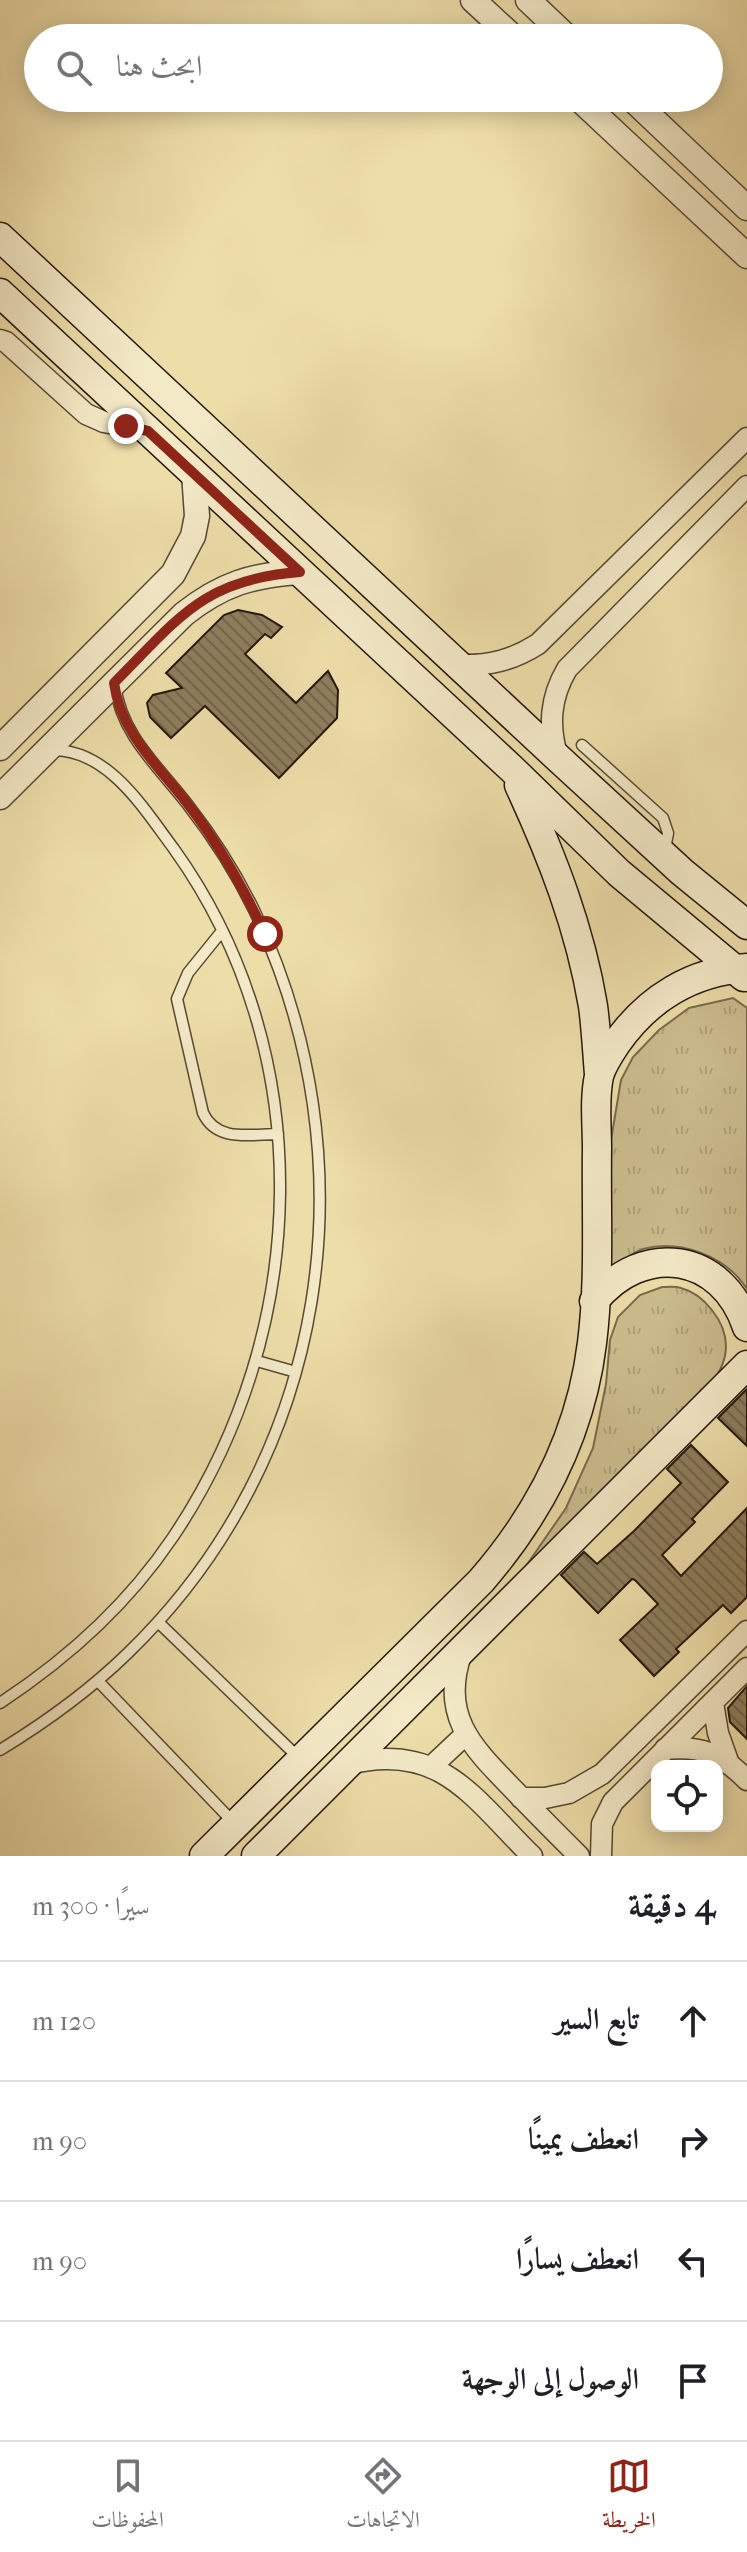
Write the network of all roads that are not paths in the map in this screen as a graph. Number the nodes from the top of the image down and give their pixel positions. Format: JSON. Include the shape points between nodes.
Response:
{"nodes":[{"id":1,"x":473,"y":0,"type":"edge"},
{"id":2,"x":542,"y":5,"type":"edge"},
{"id":3,"x":499,"y":24,"type":"edge"},
{"id":4,"x":557,"y":24,"type":"edge"},
{"id":5,"x":593,"y":112,"type":"edge"},
{"id":6,"x":646,"y":112,"type":"edge"},
{"id":7,"x":739,"y":200,"type":"edge"},
{"id":8,"x":708,"y":220,"type":"junction"},
{"id":9,"x":5,"y":234,"type":"edge"},
{"id":10,"x":747,"y":256,"type":"edge"},
{"id":11,"x":0,"y":293,"type":"edge"},
{"id":12,"x":0,"y":340,"type":"edge"},
{"id":13,"x":177,"y":402,"type":"junction"},
{"id":14,"x":148,"y":431,"type":"junction"},
{"id":15,"x":747,"y":438,"type":"edge"},
{"id":16,"x":194,"y":473,"type":"junction"},
{"id":17,"x":747,"y":486,"type":"edge"},
{"id":18,"x":300,"y":572,"type":"junction"},
{"id":19,"x":459,"y":665,"type":"junction"},
{"id":20,"x":114,"y":683,"type":"junction"},
{"id":21,"x":0,"y":748,"type":"edge"},
{"id":22,"x":47,"y":750,"type":"junction"},
{"id":23,"x":570,"y":752,"type":"junction"},
{"id":24,"x":512,"y":769,"type":"junction"},
{"id":25,"x":0,"y":797,"type":"edge"},
{"id":26,"x":747,"y":925,"type":"edge"},
{"id":27,"x":222,"y":931,"type":"junction"},
{"id":28,"x":742,"y":971,"type":"edge"},
{"id":29,"x":599,"y":1074,"type":"junction"},
{"id":30,"x":278,"y":1134,"type":"junction"},
{"id":31,"x":594,"y":1301,"type":"junction"},
{"id":32,"x":747,"y":1327,"type":"edge"},
{"id":33,"x":257,"y":1361,"type":"junction"},
{"id":34,"x":747,"y":1365,"type":"edge"},
{"id":35,"x":296,"y":1372,"type":"junction"},
{"id":36,"x":158,"y":1622,"type":"junction"},
{"id":37,"x":747,"y":1631,"type":"edge"},
{"id":38,"x":463,"y":1650,"type":"junction"},
{"id":39,"x":747,"y":1668,"type":"edge"},
{"id":40,"x":98,"y":1681,"type":"junction"},
{"id":41,"x":0,"y":1703,"type":"edge"},
{"id":42,"x":713,"y":1703,"type":"junction"},
{"id":43,"x":465,"y":1735,"type":"junction"},
{"id":44,"x":665,"y":1749,"type":"junction"},
{"id":45,"x":0,"y":1750,"type":"edge"},
{"id":46,"x":300,"y":1760,"type":"junction"},
{"id":47,"x":728,"y":1761,"type":"junction"},
{"id":48,"x":348,"y":1764,"type":"junction"},
{"id":49,"x":432,"y":1766,"type":"junction"},
{"id":50,"x":747,"y":1780,"type":"edge"},
{"id":51,"x":591,"y":1781,"type":"junction"},
{"id":52,"x":521,"y":1798,"type":"junction"},
{"id":53,"x":613,"y":1802,"type":"junction"},
{"id":54,"x":235,"y":1824,"type":"junction"},
{"id":55,"x":204,"y":1856,"type":"edge"},
{"id":56,"x":256,"y":1856,"type":"edge"},
{"id":57,"x":532,"y":1856,"type":"edge"},
{"id":58,"x":579,"y":1856,"type":"edge"},
{"id":59,"x":601,"y":1856,"type":"edge"}],
"edges":[{"from":1,"to":3,"type":"street"},
{"from":2,"to":4,"type":"street"},
{"from":5,"to":8,"type":"street"},
{"from":6,"to":7,"type":"street"},
{"from":7,"to":8,"type":"street"},
{"from":8,"to":10,"type":"street"},
{"from":9,"to":13,"type":"main road"},
{"from":11,"to":14,"type":"main road"},
{"from":12,"to":14,"type":"street","via":[[86,414]]},
{"from":13,"to":14,"type":"main road"},
{"from":13,"to":19,"type":"main road"},
{"from":14,"to":16,"type":"main road"},
{"from":15,"to":19,"type":"street","via":[[538,644],[493,664]]},
{"from":16,"to":18,"type":"main road"},
{"from":16,"to":21,"type":"street","via":[[197,516],[185,556],[173,574]]},
{"from":17,"to":23,"type":"street","via":[[567,669],[559,683],[551,728]]},
{"from":18,"to":20,"type":"street","via":[[249,578],[204,598]]},
{"from":18,"to":24,"type":"main road"},
{"from":19,"to":23,"type":"main road"},
{"from":20,"to":22,"type":"street"},
{"from":20,"to":35,"type":"lane","via":[[129,730],[223,854],[252,907],[296,1018],[310,1076],[321,1195],[310,1314]]},
{"from":22,"to":25,"type":"street"},
{"from":22,"to":27,"type":"lane","via":[[90,758],[115,775],[192,875]]},
{"from":23,"to":26,"type":"main road","via":[[663,855]]},
{"from":24,"to":28,"type":"main road","via":[[619,873]]},
{"from":24,"to":29,"type":"main road","via":[[574,923],[593,1010]]},
{"from":27,"to":30,"type":"lane","via":[[257,1023]]},
{"from":27,"to":30,"type":"lane","via":[[188,973],[177,999],[203,1113],[221,1133]]},
{"from":28,"to":29,"type":"main road","via":[[685,983],[662,996],[625,1031]]},
{"from":29,"to":31,"type":"main road"},
{"from":30,"to":33,"type":"lane","via":[[281,1210]]},
{"from":31,"to":32,"type":"main road","via":[[607,1285],[642,1265],[683,1264],[718,1280],[741,1309]]},
{"from":31,"to":46,"type":"main road","via":[[592,1342],[576,1414],[529,1519],[481,1581]]},
{"from":33,"to":35,"type":"lane"},
{"from":33,"to":41,"type":"lane","via":[[207,1482],[172,1538],[86,1637]]},
{"from":34,"to":38,"type":"main road"},
{"from":35,"to":36,"type":"lane","via":[[254,1479],[226,1530]]},
{"from":36,"to":40,"type":"lane"},
{"from":36,"to":46,"type":"lane"},
{"from":37,"to":51,"type":"street"},
{"from":38,"to":43,"type":"street","via":[[454,1693]]},
{"from":38,"to":48,"type":"main road"},
{"from":39,"to":42,"type":"street"},
{"from":40,"to":45,"type":"lane"},
{"from":40,"to":54,"type":"lane"},
{"from":42,"to":44,"type":"street"},
{"from":42,"to":47,"type":"street"},
{"from":43,"to":49,"type":"street"},
{"from":43,"to":52,"type":"street"},
{"from":44,"to":47,"type":"street","via":[[698,1749]]},
{"from":44,"to":53,"type":"street"},
{"from":46,"to":54,"type":"main road"},
{"from":47,"to":50,"type":"street"},
{"from":48,"to":49,"type":"street","via":[[386,1757]]},
{"from":48,"to":56,"type":"main road"},
{"from":49,"to":57,"type":"street","via":[[460,1784]]},
{"from":51,"to":52,"type":"street","via":[[557,1796]]},
{"from":51,"to":53,"type":"street"},
{"from":52,"to":58,"type":"street"},
{"from":53,"to":59,"type":"street","via":[[602,1824]]},
{"from":54,"to":55,"type":"main road"}]}
